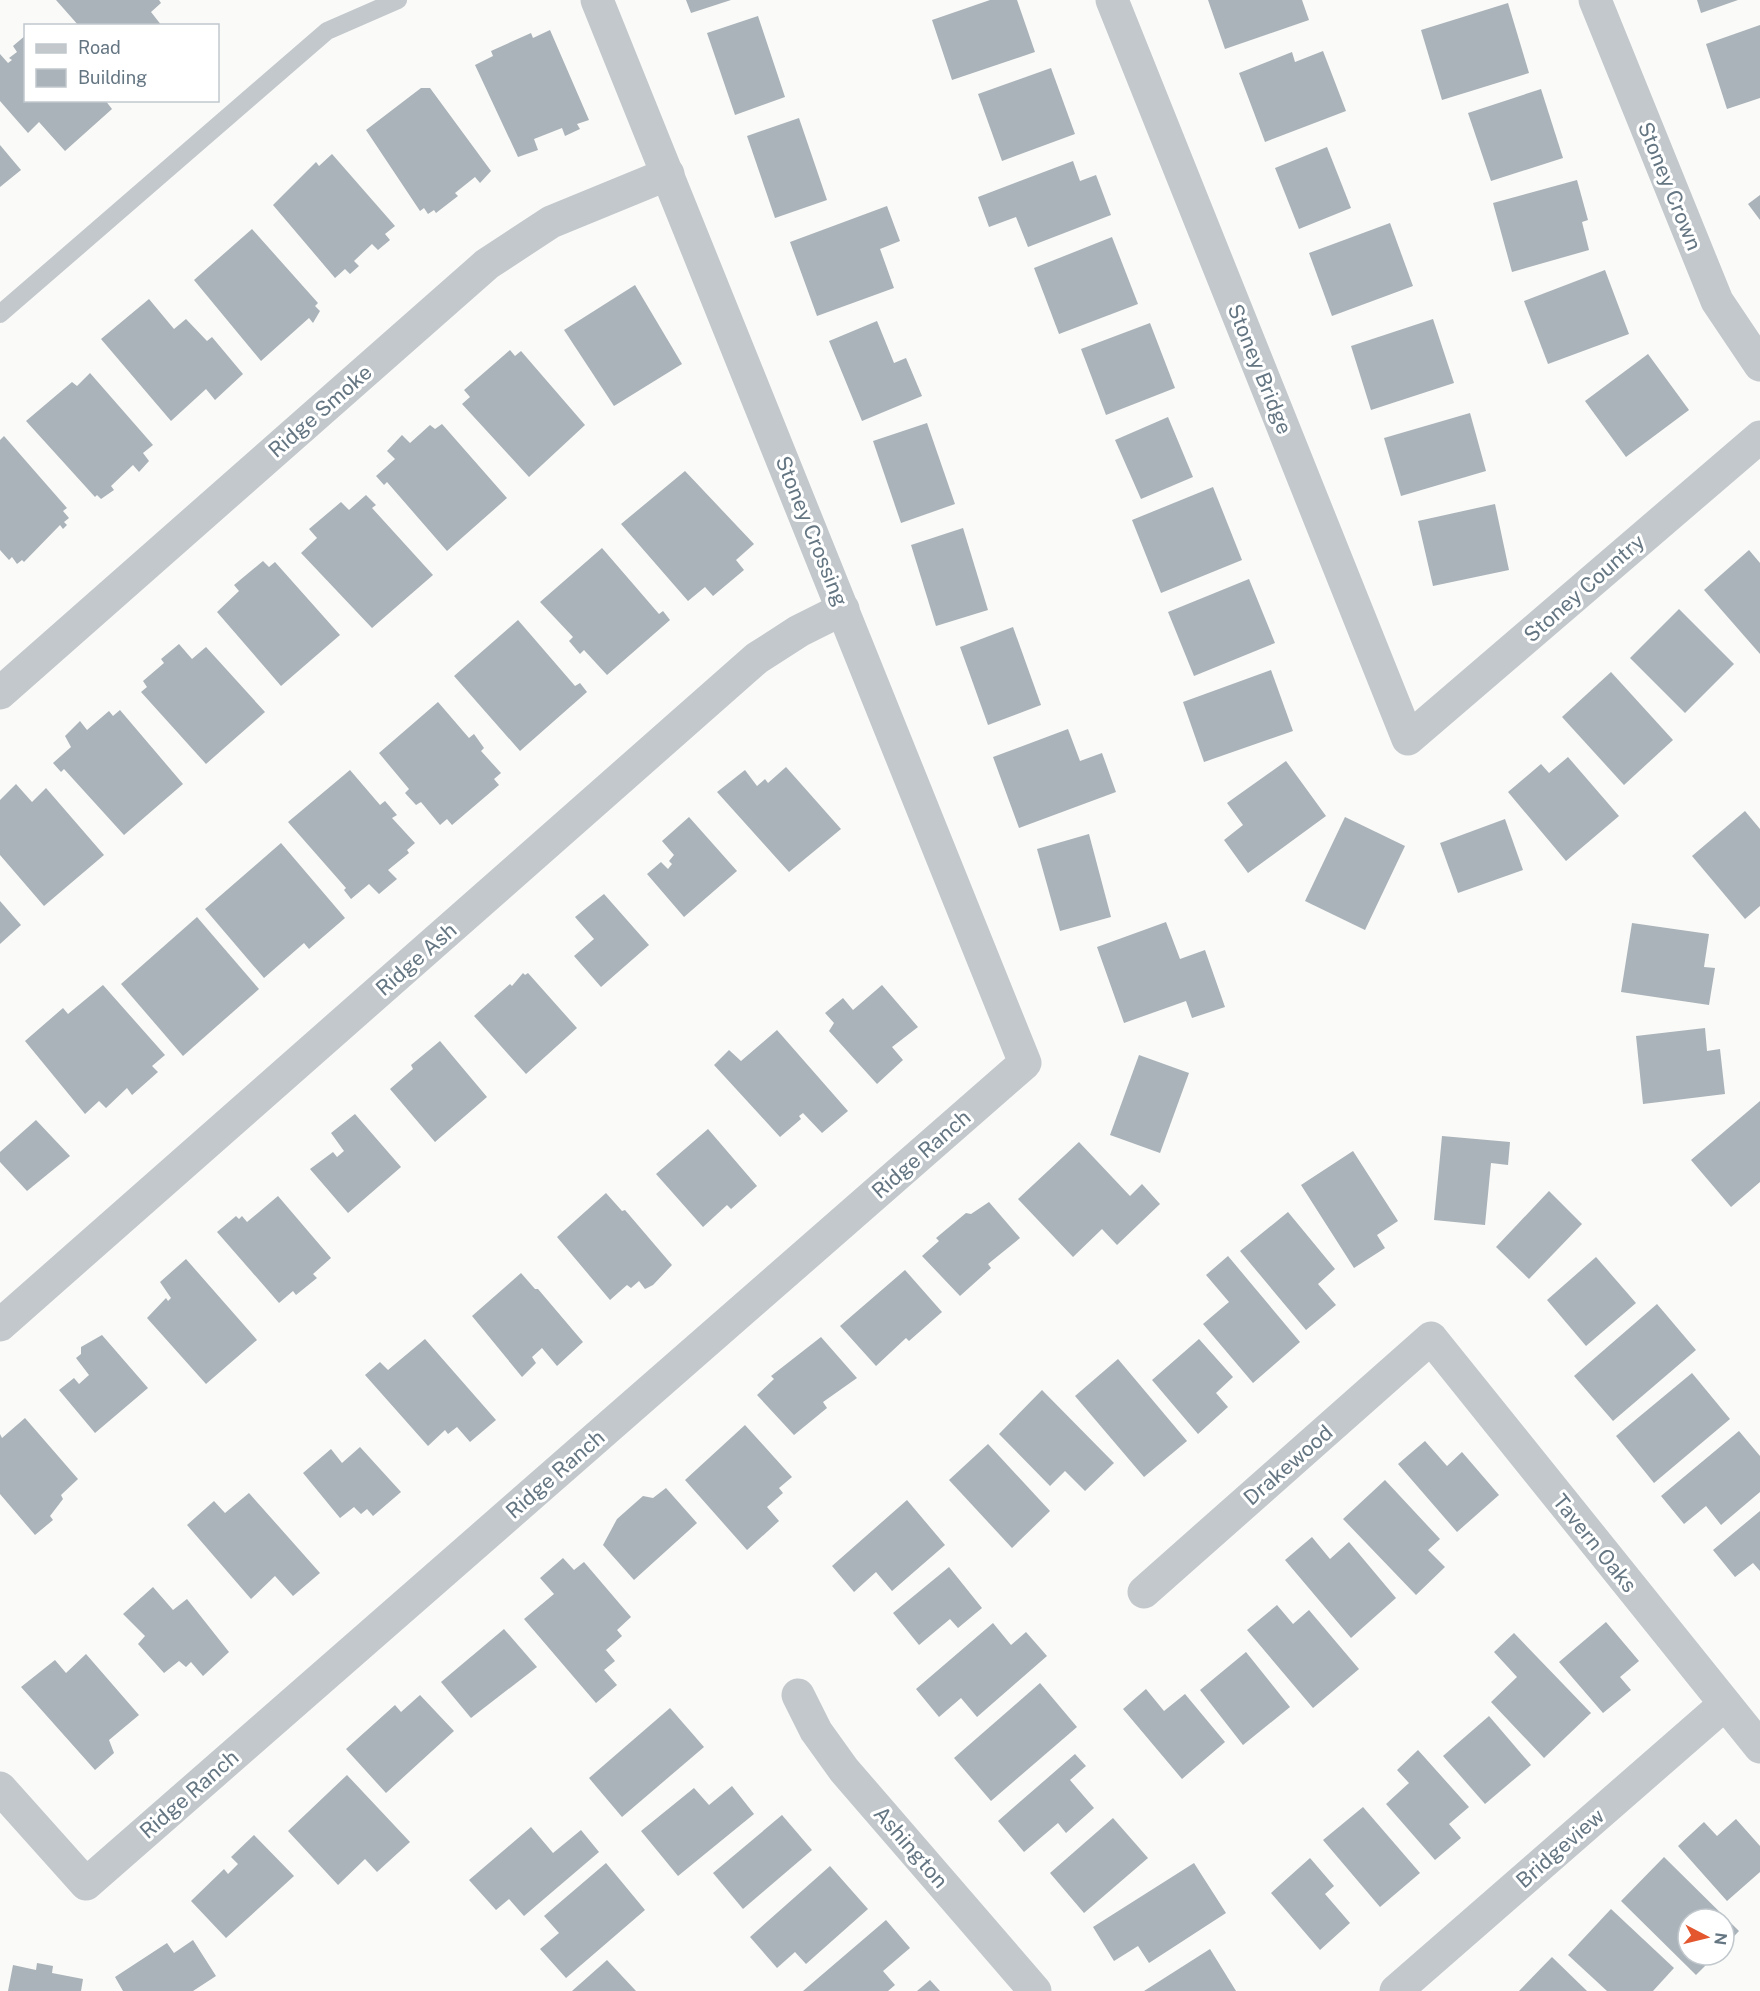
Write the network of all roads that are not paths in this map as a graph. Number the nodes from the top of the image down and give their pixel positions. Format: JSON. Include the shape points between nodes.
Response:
{"nodes":[{"id":1,"x":398,"y":0,"type":"edge"},
{"id":2,"x":597,"y":0,"type":"edge"},
{"id":3,"x":1112,"y":0,"type":"edge"},
{"id":4,"x":1595,"y":0,"type":"edge"},
{"id":5,"x":668,"y":174,"type":"junction"},
{"id":6,"x":0,"y":314,"type":"edge"},
{"id":7,"x":1760,"y":365,"type":"edge"},
{"id":8,"x":1760,"y":437,"type":"edge"},
{"id":9,"x":843,"y":609,"type":"junction"},
{"id":10,"x":0,"y":693,"type":"edge"},
{"id":11,"x":1408,"y":739,"type":"joint"},
{"id":12,"x":1025,"y":1063,"type":"joint"},
{"id":13,"x":0,"y":1325,"type":"edge"},
{"id":14,"x":1431,"y":1338,"type":"joint"},
{"id":15,"x":1144,"y":1592,"type":"dead end"},
{"id":16,"x":798,"y":1695,"type":"dead end"},
{"id":17,"x":1725,"y":1704,"type":"junction"},
{"id":18,"x":1760,"y":1747,"type":"edge"},
{"id":19,"x":0,"y":1788,"type":"edge"},
{"id":20,"x":1035,"y":1991,"type":"edge"},
{"id":21,"x":1396,"y":1991,"type":"edge"}],
"edges":[{"from":1,"to":6,"type":"lane","via":[[327,31]]},
{"from":2,"to":5,"type":"street","name":"Stoney Crossing"},
{"from":3,"to":11,"type":"street","name":"Stoney Bridge"},
{"from":4,"to":7,"type":"street","name":"Stoney Crown","via":[[1717,302]]},
{"from":5,"to":9,"type":"street","name":"Stoney Crossing"},
{"from":5,"to":10,"type":"street","name":"Ridge Smoke","via":[[551,222],[487,264]]},
{"from":8,"to":11,"type":"street","name":"Stoney Country"},
{"from":9,"to":12,"type":"street","name":"Stoney Crossing"},
{"from":9,"to":13,"type":"street","name":"Ridge Ash","via":[[757,658]]},
{"from":12,"to":19,"type":"street","name":"Ridge Ranch","via":[[86,1884]]},
{"from":14,"to":15,"type":"street","name":"Drakewood"},
{"from":14,"to":17,"type":"street","name":"Tavern Oaks"},
{"from":16,"to":20,"type":"street","name":"Ashington","via":[[816,1731],[844,1770]]},
{"from":17,"to":18,"type":"street","name":"Tavern Oaks"},
{"from":17,"to":21,"type":"street","name":"Bridgeview"}]}
